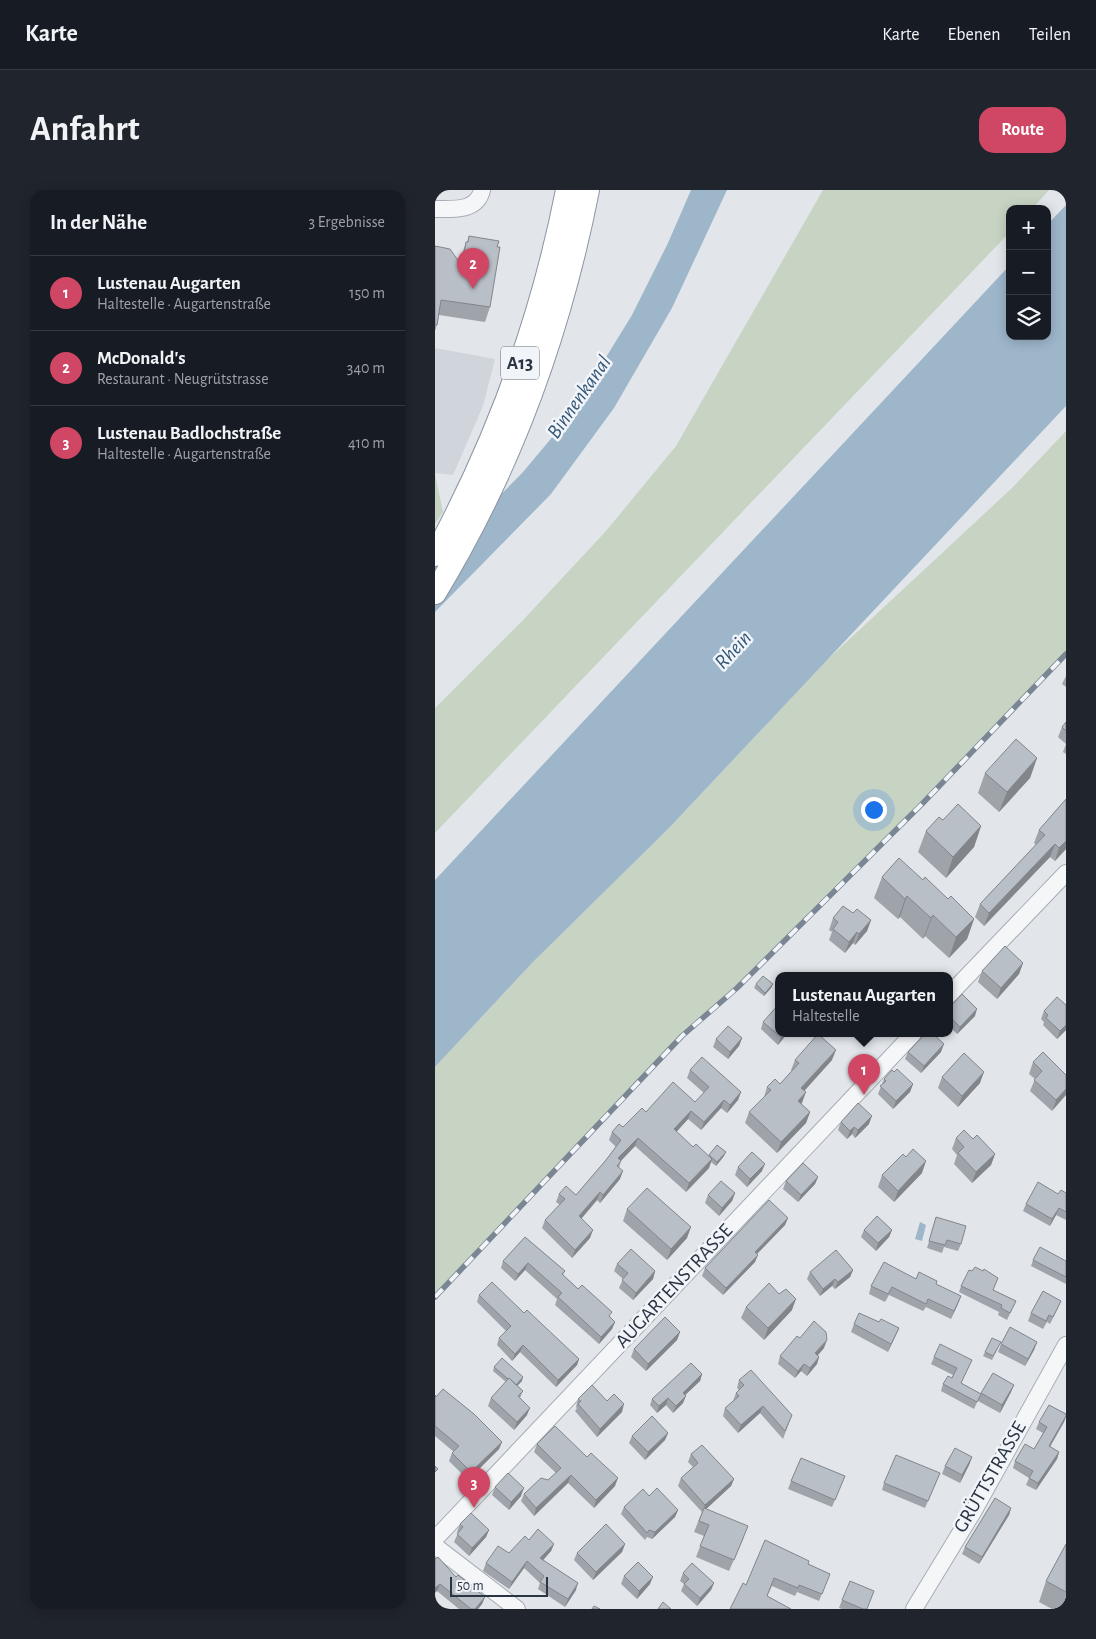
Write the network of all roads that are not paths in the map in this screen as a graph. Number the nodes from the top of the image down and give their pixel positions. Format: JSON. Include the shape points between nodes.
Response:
{"nodes":[{"id":1,"x":482,"y":190,"type":"edge"},
{"id":2,"x":567,"y":190,"type":"edge"},
{"id":3,"x":588,"y":190,"type":"edge"},
{"id":4,"x":435,"y":210,"type":"edge"},
{"id":5,"x":435,"y":555,"type":"edge"},
{"id":6,"x":435,"y":593,"type":"edge"},
{"id":7,"x":1066,"y":873,"type":"edge"},
{"id":8,"x":953,"y":991,"type":"edge"},
{"id":9,"x":910,"y":1037,"type":"edge"},
{"id":10,"x":1066,"y":1345,"type":"edge"},
{"id":11,"x":435,"y":1539,"type":"edge"},
{"id":12,"x":435,"y":1546,"type":"edge"},
{"id":13,"x":517,"y":1609,"type":"edge"},
{"id":14,"x":914,"y":1609,"type":"edge"}],
"edges":[{"from":1,"to":4,"type":"street","via":[[476,201],[466,207]]},
{"from":2,"to":5,"type":"highway","number":"A13","via":[[550,267],[519,367],[489,444]]},
{"from":3,"to":6,"type":"highway","number":"A13","via":[[552,332],[518,428],[457,557]]},
{"from":7,"to":8,"type":"street"},
{"from":9,"to":11,"type":"street","name":"AUGARTENSTRASSE"},
{"from":10,"to":14,"type":"street","name":"GRÜTTSTRASSE","via":[[973,1512]]},
{"from":12,"to":13,"type":"street"}]}
